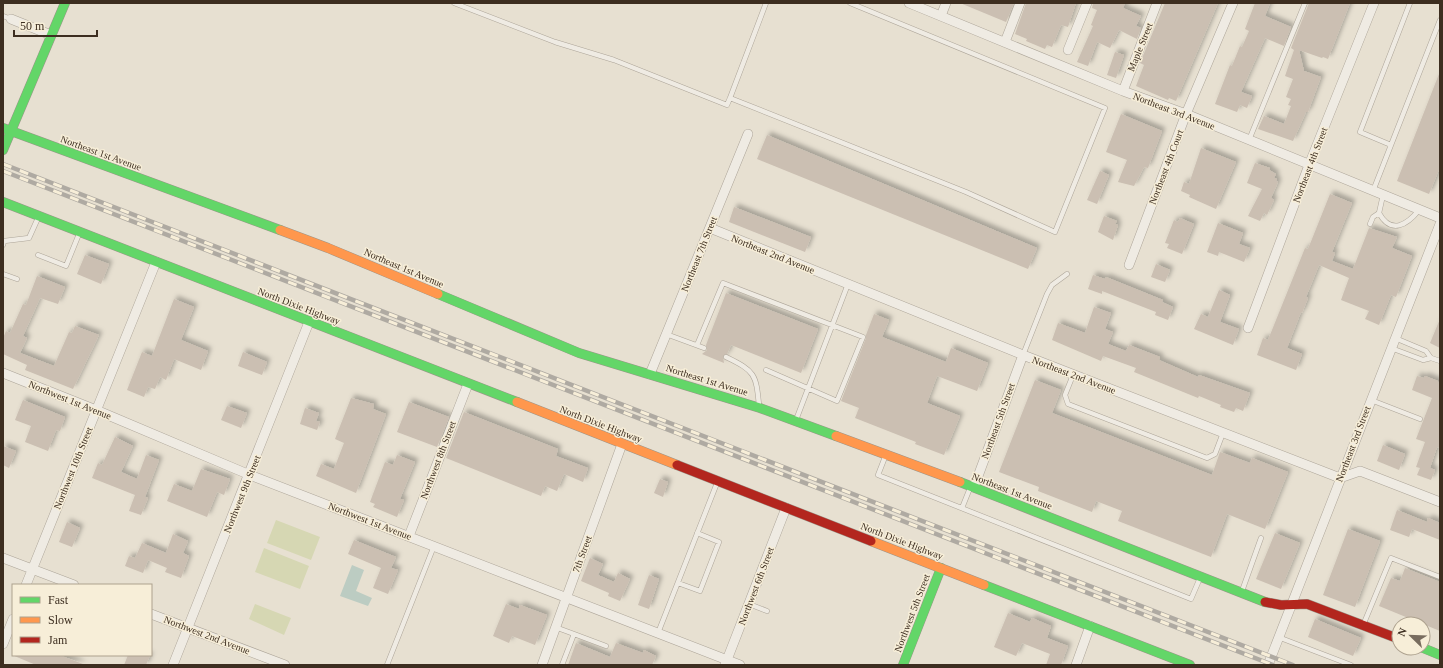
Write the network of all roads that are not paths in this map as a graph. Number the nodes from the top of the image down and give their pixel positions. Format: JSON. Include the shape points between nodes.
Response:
{"nodes":[{"id":1,"x":65,"y":3,"type":"edge"},
{"id":2,"x":454,"y":3,"type":"edge"},
{"id":3,"x":766,"y":3,"type":"edge"},
{"id":4,"x":850,"y":3,"type":"edge"},
{"id":5,"x":909,"y":3,"type":"edge"},
{"id":6,"x":946,"y":3,"type":"edge"},
{"id":7,"x":1020,"y":3,"type":"edge"},
{"id":8,"x":1087,"y":3,"type":"edge"},
{"id":9,"x":1157,"y":3,"type":"edge"},
{"id":10,"x":1233,"y":3,"type":"edge"},
{"id":11,"x":1305,"y":3,"type":"edge"},
{"id":12,"x":1374,"y":3,"type":"edge"},
{"id":13,"x":1410,"y":3,"type":"edge"},
{"id":14,"x":941,"y":16,"type":"junction"},
{"id":15,"x":7,"y":18,"type":"edge"},
{"id":16,"x":1440,"y":20,"type":"edge"},
{"id":17,"x":51,"y":35,"type":"junction"},
{"id":18,"x":1005,"y":42,"type":"junction"},
{"id":19,"x":1068,"y":50,"type":"dead end"},
{"id":20,"x":1123,"y":91,"type":"junction"},
{"id":21,"x":730,"y":98,"type":"junction"},
{"id":22,"x":1186,"y":114,"type":"junction"},
{"id":23,"x":7,"y":129,"type":"edge"},
{"id":24,"x":748,"y":134,"type":"dead end"},
{"id":25,"x":1249,"y":140,"type":"junction"},
{"id":26,"x":1391,"y":145,"type":"junction"},
{"id":27,"x":3,"y":150,"type":"edge"},
{"id":28,"x":1309,"y":165,"type":"junction"},
{"id":29,"x":1373,"y":191,"type":"junction"},
{"id":30,"x":1383,"y":195,"type":"junction"},
{"id":31,"x":3,"y":202,"type":"edge"},
{"id":32,"x":1419,"y":210,"type":"junction"},
{"id":33,"x":1379,"y":213,"type":"junction"},
{"id":34,"x":39,"y":216,"type":"junction"},
{"id":35,"x":1440,"y":218,"type":"edge"},
{"id":36,"x":1370,"y":224,"type":"dead end"},
{"id":37,"x":1440,"y":224,"type":"edge"},
{"id":38,"x":710,"y":228,"type":"junction"},
{"id":39,"x":79,"y":232,"type":"junction"},
{"id":40,"x":3,"y":245,"type":"edge"},
{"id":41,"x":38,"y":255,"type":"dead end"},
{"id":42,"x":156,"y":262,"type":"junction"},
{"id":43,"x":1128,"y":264,"type":"dead end"},
{"id":44,"x":3,"y":274,"type":"edge"},
{"id":45,"x":1066,"y":274,"type":"dead end"},
{"id":46,"x":17,"y":279,"type":"dead end"},
{"id":47,"x":848,"y":284,"type":"junction"},
{"id":48,"x":309,"y":322,"type":"junction"},
{"id":49,"x":833,"y":325,"type":"junction"},
{"id":50,"x":1248,"y":328,"type":"dead end"},
{"id":51,"x":666,"y":334,"type":"junction"},
{"id":52,"x":1395,"y":338,"type":"junction"},
{"id":53,"x":697,"y":345,"type":"junction"},
{"id":54,"x":704,"y":348,"type":"dead end"},
{"id":55,"x":1391,"y":348,"type":"junction"},
{"id":56,"x":1023,"y":355,"type":"junction"},
{"id":57,"x":726,"y":357,"type":"dead end"},
{"id":58,"x":1432,"y":358,"type":"junction"},
{"id":59,"x":1440,"y":361,"type":"edge"},
{"id":60,"x":766,"y":370,"type":"dead end"},
{"id":61,"x":3,"y":373,"type":"edge"},
{"id":62,"x":650,"y":374,"type":"junction"},
{"id":63,"x":1073,"y":375,"type":"junction"},
{"id":64,"x":468,"y":384,"type":"junction"},
{"id":65,"x":808,"y":390,"type":"junction"},
{"id":66,"x":1371,"y":400,"type":"junction"},
{"id":67,"x":760,"y":408,"type":"junction"},
{"id":68,"x":96,"y":410,"type":"junction"},
{"id":69,"x":1420,"y":419,"type":"dead end"},
{"id":70,"x":795,"y":421,"type":"junction"},
{"id":71,"x":1223,"y":433,"type":"junction"},
{"id":72,"x":622,"y":444,"type":"junction"},
{"id":73,"x":886,"y":455,"type":"junction"},
{"id":74,"x":250,"y":475,"type":"junction"},
{"id":75,"x":1340,"y":478,"type":"junction"},
{"id":76,"x":718,"y":482,"type":"junction"},
{"id":77,"x":972,"y":487,"type":"junction"},
{"id":78,"x":1440,"y":502,"type":"edge"},
{"id":79,"x":786,"y":508,"type":"junction"},
{"id":80,"x":962,"y":508,"type":"junction"},
{"id":81,"x":698,"y":533,"type":"junction"},
{"id":82,"x":409,"y":536,"type":"junction"},
{"id":83,"x":1261,"y":538,"type":"dead end"},
{"id":84,"x":434,"y":546,"type":"junction"},
{"id":85,"x":3,"y":558,"type":"edge"},
{"id":86,"x":940,"y":568,"type":"junction"},
{"id":87,"x":33,"y":569,"type":"junction"},
{"id":88,"x":1200,"y":577,"type":"junction"},
{"id":89,"x":1440,"y":577,"type":"edge"},
{"id":90,"x":678,"y":583,"type":"junction"},
{"id":91,"x":26,"y":584,"type":"edge"},
{"id":92,"x":71,"y":584,"type":"edge"},
{"id":93,"x":1241,"y":593,"type":"junction"},
{"id":94,"x":566,"y":598,"type":"junction"},
{"id":95,"x":749,"y":604,"type":"junction"},
{"id":96,"x":1292,"y":604,"type":"junction"},
{"id":97,"x":766,"y":611,"type":"dead end"},
{"id":98,"x":152,"y":614,"type":"edge"},
{"id":99,"x":12,"y":622,"type":"edge"},
{"id":100,"x":1364,"y":625,"type":"junction"},
{"id":101,"x":1090,"y":626,"type":"junction"},
{"id":102,"x":555,"y":627,"type":"junction"},
{"id":103,"x":188,"y":628,"type":"junction"},
{"id":104,"x":574,"y":634,"type":"junction"},
{"id":105,"x":658,"y":634,"type":"junction"},
{"id":106,"x":1391,"y":635,"type":"edge"},
{"id":107,"x":1278,"y":637,"type":"junction"},
{"id":108,"x":3,"y":644,"type":"edge"},
{"id":109,"x":606,"y":646,"type":"dead end"},
{"id":110,"x":726,"y":663,"type":"edge"},
{"id":111,"x":173,"y":665,"type":"edge"},
{"id":112,"x":284,"y":665,"type":"edge"},
{"id":113,"x":387,"y":665,"type":"edge"},
{"id":114,"x":542,"y":665,"type":"edge"},
{"id":115,"x":562,"y":665,"type":"edge"},
{"id":116,"x":740,"y":665,"type":"edge"},
{"id":117,"x":903,"y":665,"type":"edge"},
{"id":118,"x":1076,"y":665,"type":"edge"},
{"id":119,"x":1190,"y":665,"type":"edge"},
{"id":120,"x":1268,"y":665,"type":"edge"},
{"id":121,"x":1351,"y":665,"type":"edge"}],
"edges":[{"from":1,"to":17,"type":"main road"},
{"from":2,"to":21,"type":"lane","via":[[555,42],[614,60],[727,105]]},
{"from":3,"to":21,"type":"lane"},
{"from":4,"to":21,"type":"lane","via":[[1105,108],[1055,232],[966,192]]},
{"from":5,"to":14,"type":"street","name":"Northeast 3rd Avenue"},
{"from":6,"to":14,"type":"street"},
{"from":7,"to":18,"type":"street"},
{"from":8,"to":19,"type":"street"},
{"from":9,"to":20,"type":"street","name":"Maple Street"},
{"from":10,"to":22,"type":"street","name":"Northeast 4th Court"},
{"from":11,"to":25,"type":"lane"},
{"from":12,"to":28,"type":"street","name":"Northeast 4th Street"},
{"from":13,"to":26,"type":"lane","via":[[1360,132]]},
{"from":14,"to":18,"type":"street","name":"Northeast 3rd Avenue"},
{"from":15,"to":17,"type":"street"},
{"from":16,"to":26,"type":"lane"},
{"from":17,"to":23,"type":"main road"},
{"from":18,"to":20,"type":"street","name":"Northeast 3rd Avenue"},
{"from":20,"to":22,"type":"street","name":"Northeast 3rd Avenue"},
{"from":22,"to":25,"type":"street","name":"Northeast 3rd Avenue"},
{"from":22,"to":43,"type":"street","name":"Northeast 4th Court"},
{"from":23,"to":27,"type":"main road"},
{"from":23,"to":62,"type":"main road","name":"Northeast 1st Avenue","via":[[328,248],[579,353]]},
{"from":24,"to":38,"type":"street","name":"Northeast 7th Street"},
{"from":25,"to":28,"type":"street","name":"Northeast 3rd Avenue"},
{"from":26,"to":29,"type":"lane"},
{"from":28,"to":29,"type":"street","name":"Northeast 3rd Avenue"},
{"from":28,"to":50,"type":"street","name":"Northeast 4th Street"},
{"from":29,"to":30,"type":"street","name":"Northeast 3rd Avenue"},
{"from":30,"to":32,"type":"street","name":"Northeast 3rd Avenue"},
{"from":30,"to":33,"type":"lane"},
{"from":31,"to":34,"type":"main road","name":"North Dixie Highway"},
{"from":32,"to":33,"type":"lane","via":[[1411,221],[1395,226],[1382,219]]},
{"from":32,"to":35,"type":"street","name":"Northeast 3rd Avenue"},
{"from":33,"to":36,"type":"lane","via":[[1373,217]]},
{"from":34,"to":39,"type":"main road","name":"North Dixie Highway"},
{"from":34,"to":40,"type":"lane","via":[[29,238],[4,241]]},
{"from":37,"to":52,"type":"street","name":"Northeast 3rd Street"},
{"from":38,"to":47,"type":"street","name":"Northeast 2nd Avenue"},
{"from":38,"to":51,"type":"street","name":"Northeast 7th Street"},
{"from":39,"to":41,"type":"lane","via":[[66,266]]},
{"from":39,"to":42,"type":"main road","name":"North Dixie Highway"},
{"from":42,"to":48,"type":"main road","name":"North Dixie Highway"},
{"from":42,"to":68,"type":"street","name":"Northwest 10th Street"},
{"from":44,"to":46,"type":"lane"},
{"from":45,"to":56,"type":"lane","via":[[1052,285],[1047,294]]},
{"from":47,"to":49,"type":"lane"},
{"from":47,"to":56,"type":"street","name":"Northeast 2nd Avenue"},
{"from":48,"to":64,"type":"main road","name":"North Dixie Highway"},
{"from":48,"to":74,"type":"street","name":"Northwest 9th Street"},
{"from":49,"to":53,"type":"lane","via":[[723,283]]},
{"from":49,"to":65,"type":"lane"},
{"from":49,"to":65,"type":"lane","via":[[863,337],[837,401]]},
{"from":51,"to":53,"type":"lane"},
{"from":51,"to":62,"type":"street","name":"Northeast 7th Street"},
{"from":52,"to":55,"type":"street","name":"Northeast 3rd Street"},
{"from":52,"to":58,"type":"lane","via":[[1426,350]]},
{"from":53,"to":54,"type":"lane"},
{"from":55,"to":58,"type":"lane","via":[[1423,360]]},
{"from":55,"to":66,"type":"street","name":"Northeast 3rd Street"},
{"from":56,"to":63,"type":"street","name":"Northeast 2nd Avenue"},
{"from":56,"to":77,"type":"street","name":"Northeast 5th Street"},
{"from":57,"to":67,"type":"lane","via":[[747,367],[756,382]]},
{"from":58,"to":59,"type":"lane"},
{"from":60,"to":65,"type":"lane"},
{"from":61,"to":68,"type":"street","name":"Northwest 1st Avenue"},
{"from":62,"to":67,"type":"main road","name":"Northeast 1st Avenue"},
{"from":63,"to":71,"type":"street","name":"Northeast 2nd Avenue"},
{"from":63,"to":71,"type":"lane","via":[[1066,395],[1068,404],[1207,458],[1215,454]]},
{"from":64,"to":72,"type":"main road","name":"North Dixie Highway"},
{"from":64,"to":82,"type":"street","name":"Northwest 8th Street"},
{"from":65,"to":70,"type":"lane"},
{"from":66,"to":69,"type":"lane"},
{"from":66,"to":75,"type":"street","name":"Northeast 3rd Street"},
{"from":67,"to":70,"type":"main road","name":"Northeast 1st Avenue"},
{"from":68,"to":74,"type":"street","name":"Northwest 1st Avenue"},
{"from":68,"to":87,"type":"street","name":"Northwest 10th Street"},
{"from":70,"to":73,"type":"main road","name":"Northeast 1st Avenue"},
{"from":71,"to":75,"type":"street","name":"Northeast 2nd Avenue"},
{"from":72,"to":76,"type":"main road","name":"North Dixie Highway"},
{"from":72,"to":94,"type":"street","name":"7th Street"},
{"from":73,"to":77,"type":"main road","name":"Northeast 1st Avenue"},
{"from":73,"to":80,"type":"lane","via":[[878,475]]},
{"from":74,"to":82,"type":"street","name":"Northwest 1st Avenue"},
{"from":74,"to":103,"type":"street","name":"Northwest 9th Street"},
{"from":75,"to":78,"type":"street","via":[[1360,471]]},
{"from":75,"to":96,"type":"street","name":"Northeast 3rd Street"},
{"from":76,"to":79,"type":"main road","name":"North Dixie Highway"},
{"from":76,"to":81,"type":"lane"},
{"from":77,"to":80,"type":"lane"},
{"from":77,"to":88,"type":"main road","name":"Northeast 1st Avenue"},
{"from":79,"to":86,"type":"main road","name":"North Dixie Highway"},
{"from":79,"to":95,"type":"street","name":"Northwest 6th Street"},
{"from":80,"to":88,"type":"lane","via":[[1191,599]]},
{"from":81,"to":90,"type":"lane"},
{"from":81,"to":90,"type":"lane","via":[[719,542],[700,591]]},
{"from":82,"to":84,"type":"street","name":"Northwest 1st Avenue"},
{"from":83,"to":93,"type":"lane"},
{"from":84,"to":94,"type":"street","name":"Northwest 1st Avenue"},
{"from":84,"to":113,"type":"lane"},
{"from":85,"to":87,"type":"street"},
{"from":86,"to":101,"type":"main road","name":"North Dixie Highway"},
{"from":86,"to":117,"type":"main road","name":"Northwest 5th Street"},
{"from":87,"to":91,"type":"street","name":"Northwest 10th Street"},
{"from":87,"to":92,"type":"street"},
{"from":88,"to":93,"type":"main road","name":"Northeast 1st Avenue"},
{"from":89,"to":100,"type":"lane","via":[[1391,558]]},
{"from":90,"to":105,"type":"lane"},
{"from":93,"to":96,"type":"main road","name":"Northeast 1st Avenue","via":[[1263,602]]},
{"from":94,"to":102,"type":"street","name":"7th Street"},
{"from":94,"to":105,"type":"street","name":"Northwest 1st Avenue"},
{"from":95,"to":97,"type":"lane"},
{"from":95,"to":110,"type":"street","name":"Northwest 6th Street"},
{"from":96,"to":100,"type":"main road","name":"Northeast 1st Avenue","via":[[1307,604]]},
{"from":96,"to":107,"type":"street","name":"Northeast 3rd Street"},
{"from":98,"to":103,"type":"street","name":"Northwest 2nd Avenue"},
{"from":99,"to":108,"type":"street"},
{"from":100,"to":106,"type":"main road","name":"Northeast 1st Avenue"},
{"from":101,"to":118,"type":"street"},
{"from":101,"to":119,"type":"main road","name":"North Dixie Highway"},
{"from":102,"to":104,"type":"lane"},
{"from":102,"to":114,"type":"street","name":"7th Street"},
{"from":103,"to":111,"type":"street","name":"Northwest 9th Street"},
{"from":103,"to":112,"type":"street","name":"Northwest 2nd Avenue"},
{"from":104,"to":109,"type":"lane"},
{"from":104,"to":115,"type":"lane"},
{"from":105,"to":110,"type":"street","name":"Northwest 1st Avenue"},
{"from":107,"to":120,"type":"street","name":"Northeast 3rd Street"},
{"from":107,"to":121,"type":"lane"},
{"from":110,"to":116,"type":"street","name":"Northwest 1st Avenue"}]}
